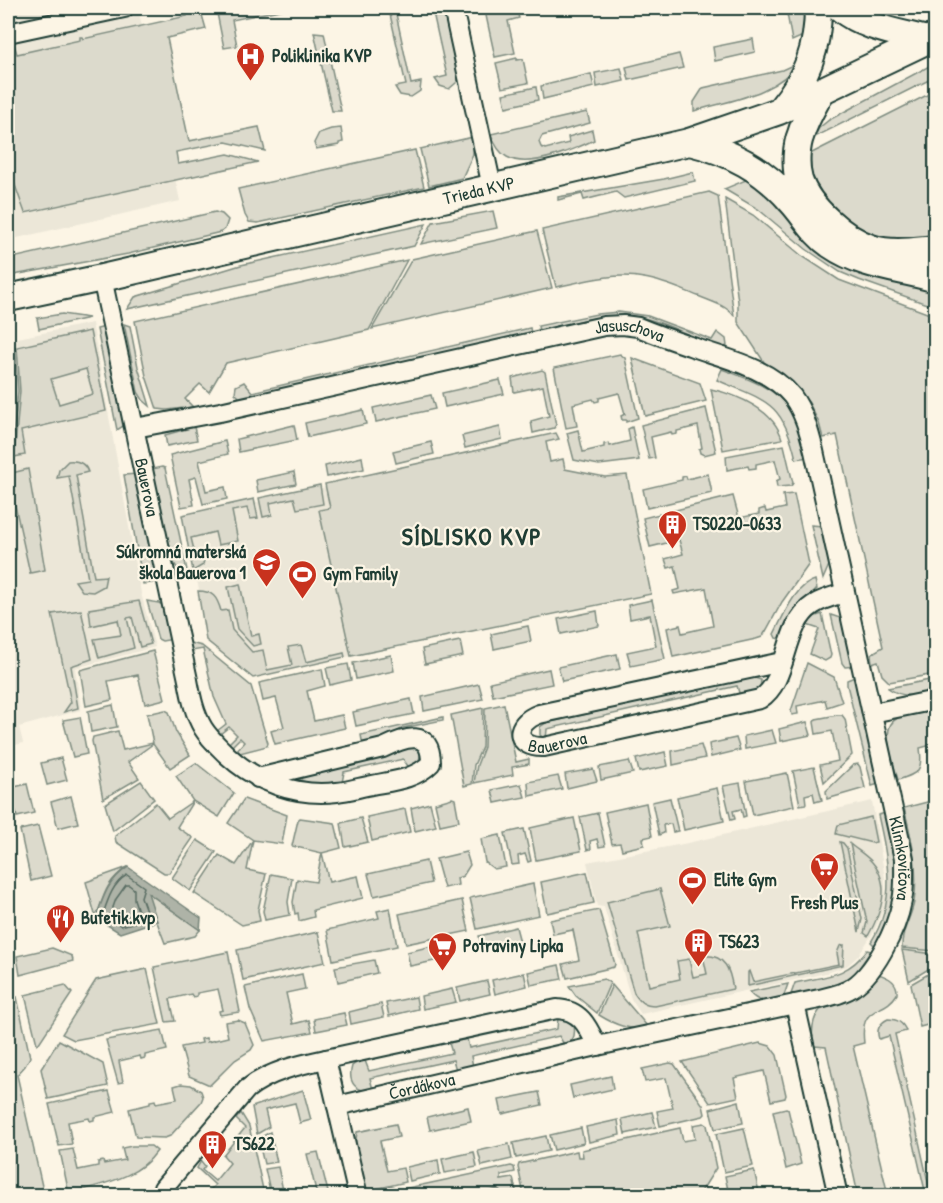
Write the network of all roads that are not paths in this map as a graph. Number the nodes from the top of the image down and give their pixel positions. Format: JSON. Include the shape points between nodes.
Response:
{"nodes":[{"id":1,"x":124,"y":8,"type":"edge"},
{"id":2,"x":453,"y":8,"type":"edge"},
{"id":3,"x":818,"y":8,"type":"edge"},
{"id":4,"x":840,"y":8,"type":"edge"},
{"id":5,"x":8,"y":33,"type":"edge"},
{"id":6,"x":931,"y":38,"type":"edge"},
{"id":7,"x":821,"y":92,"type":"junction"},
{"id":8,"x":779,"y":111,"type":"junction"},
{"id":9,"x":690,"y":142,"type":"junction"},
{"id":10,"x":492,"y":187,"type":"junction"},
{"id":11,"x":934,"y":253,"type":"edge"},
{"id":12,"x":910,"y":271,"type":"junction"},
{"id":13,"x":102,"y":278,"type":"junction"},
{"id":14,"x":936,"y":279,"type":"edge"},
{"id":15,"x":8,"y":298,"type":"edge"},
{"id":16,"x":135,"y":428,"type":"junction"},
{"id":17,"x":844,"y":593,"type":"junction"},
{"id":18,"x":782,"y":662,"type":"junction"},
{"id":19,"x":936,"y":700,"type":"edge"},
{"id":20,"x":872,"y":713,"type":"junction"},
{"id":21,"x":258,"y":778,"type":"junction"},
{"id":22,"x":795,"y":1005,"type":"junction"},
{"id":23,"x":597,"y":1046,"type":"junction"},
{"id":24,"x":326,"y":1059,"type":"junction"},
{"id":25,"x":337,"y":1106,"type":"junction"},
{"id":26,"x":163,"y":1188,"type":"dead end"},
{"id":27,"x":358,"y":1196,"type":"edge"},
{"id":28,"x":838,"y":1196,"type":"edge"}],
"edges":[{"from":1,"to":5,"type":"street"},
{"from":2,"to":10,"type":"street"},
{"from":3,"to":8,"type":"street","via":[[811,61],[795,92]]},
{"from":4,"to":6,"type":"street","via":[[870,25]]},
{"from":6,"to":7,"type":"street","name":"Trieda KVP"},
{"from":7,"to":8,"type":"street","name":"Trieda KVP"},
{"from":7,"to":11,"type":"street","via":[[800,134],[798,178],[805,193],[840,231],[857,242],[887,251]]},
{"from":8,"to":9,"type":"street","name":"Trieda KVP"},
{"from":9,"to":10,"type":"street","name":"Trieda KVP"},
{"from":9,"to":12,"type":"street","via":[[744,161],[777,186],[830,245],[869,264]]},
{"from":10,"to":13,"type":"street","name":"Trieda KVP"},
{"from":11,"to":12,"type":"street"},
{"from":12,"to":14,"type":"street"},
{"from":13,"to":15,"type":"street","name":"Trieda KVP"},
{"from":13,"to":16,"type":"street","name":"Bauerova"},
{"from":16,"to":17,"type":"street","name":"Jasuschova","via":[[578,330],[638,327],[757,371],[790,394],[809,430]]},
{"from":16,"to":21,"type":"street","name":"Bauerova","via":[[195,710],[214,742]]},
{"from":17,"to":18,"type":"street","name":"Bauerova","via":[[811,605],[798,622]]},
{"from":17,"to":20,"type":"street","name":"Jasuschova"},
{"from":18,"to":18,"type":"street","name":"Bauerova","via":[[539,714],[521,725],[520,734],[525,743],[544,747],[753,702],[767,695]]},
{"from":19,"to":20,"type":"street"},
{"from":20,"to":22,"type":"street","name":"Klimkovičova","via":[[904,859],[898,916],[883,949],[859,983],[840,993]]},
{"from":21,"to":21,"type":"street","name":"Bauerova","via":[[295,790],[336,792],[424,771],[431,763],[431,749],[413,737]]},
{"from":22,"to":23,"type":"street","name":"Klimkovičova"},
{"from":22,"to":28,"type":"street"},
{"from":23,"to":24,"type":"street","via":[[578,1015],[557,1008]]},
{"from":23,"to":25,"type":"street","name":"Čordákova"},
{"from":24,"to":25,"type":"street"},
{"from":24,"to":26,"type":"street","via":[[280,1071],[255,1083]]},
{"from":25,"to":27,"type":"street"}]}
